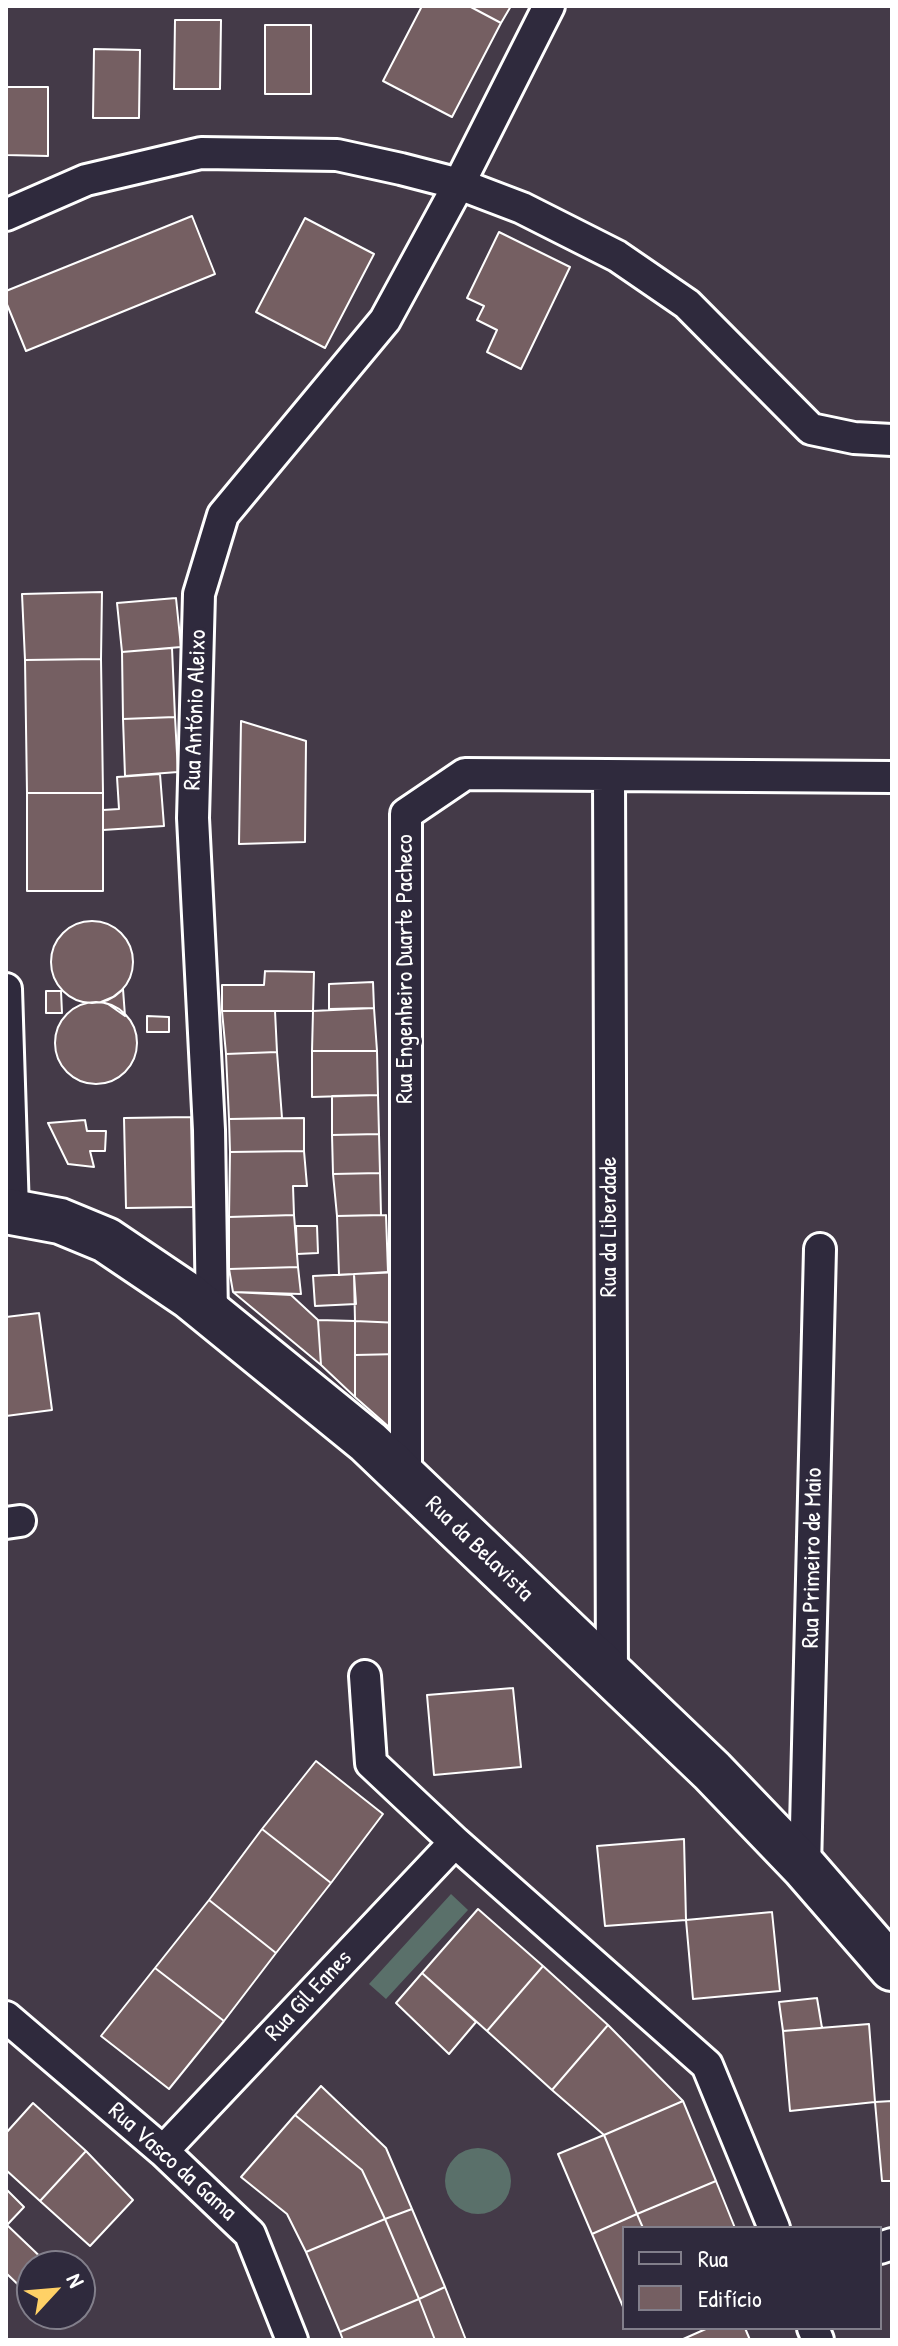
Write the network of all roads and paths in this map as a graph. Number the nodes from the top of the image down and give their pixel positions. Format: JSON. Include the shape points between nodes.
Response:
{"nodes":[{"id":1,"x":549,"y":6,"type":"edge"},
{"id":2,"x":459,"y":184,"type":"junction"},
{"id":3,"x":6,"y":215,"type":"edge"},
{"id":4,"x":892,"y":440,"type":"edge"},
{"id":5,"x":609,"y":777,"type":"junction"},
{"id":6,"x":892,"y":777,"type":"edge"},
{"id":7,"x":6,"y":989,"type":"edge"},
{"id":8,"x":10,"y":1211,"type":"edge"},
{"id":9,"x":820,"y":1249,"type":"dead end"},
{"id":10,"x":212,"y":1315,"type":"junction"},
{"id":11,"x":406,"y":1478,"type":"junction"},
{"id":12,"x":365,"y":1676,"type":"dead end"},
{"id":13,"x":612,"y":1677,"type":"junction"},
{"id":14,"x":455,"y":1842,"type":"junction"},
{"id":15,"x":805,"y":1868,"type":"junction"},
{"id":16,"x":892,"y":1968,"type":"edge"},
{"id":17,"x":6,"y":2017,"type":"edge"},
{"id":18,"x":163,"y":2151,"type":"junction"},
{"id":19,"x":773,"y":2226,"type":"edge"},
{"id":20,"x":292,"y":2340,"type":"edge"}],
"edges":[{"from":1,"to":2,"type":"street","name":"Rua António Aleixo"},
{"from":2,"to":3,"type":"street","via":[[337,155],[201,153],[86,180]]},
{"from":2,"to":4,"type":"street","via":[[522,208],[617,256],[687,304],[811,429]]},
{"from":2,"to":10,"type":"street","name":"Rua António Aleixo","via":[[385,320],[223,515],[199,594],[193,818],[209,1130]]},
{"from":5,"to":6,"type":"street","name":"Rua Engenheiro Duarte Pacheco"},
{"from":5,"to":11,"type":"street","name":"Rua Engenheiro Duarte Pacheco","via":[[465,774],[406,814]]},
{"from":5,"to":13,"type":"street","name":"Rua da Liberdade"},
{"from":7,"to":8,"type":"street"},
{"from":8,"to":10,"type":"street","name":"Rua da Belavista","via":[[60,1221],[106,1240]]},
{"from":9,"to":15,"type":"street","name":"Rua Primeiro de Maio"},
{"from":10,"to":11,"type":"street","name":"Rua da Belavista"},
{"from":11,"to":13,"type":"street","name":"Rua da Belavista"},
{"from":12,"to":14,"type":"street","via":[[371,1763]]},
{"from":13,"to":15,"type":"street","name":"Rua da Belavista"},
{"from":14,"to":18,"type":"street","name":"Rua Gil Eanes"},
{"from":14,"to":19,"type":"street","via":[[707,2065]]},
{"from":15,"to":16,"type":"street","name":"Rua da Belavista"},
{"from":17,"to":18,"type":"street","name":"Rua Vasco da Gama"},
{"from":18,"to":20,"type":"street","name":"Rua Vasco da Gama","via":[[250,2234]]}]}
